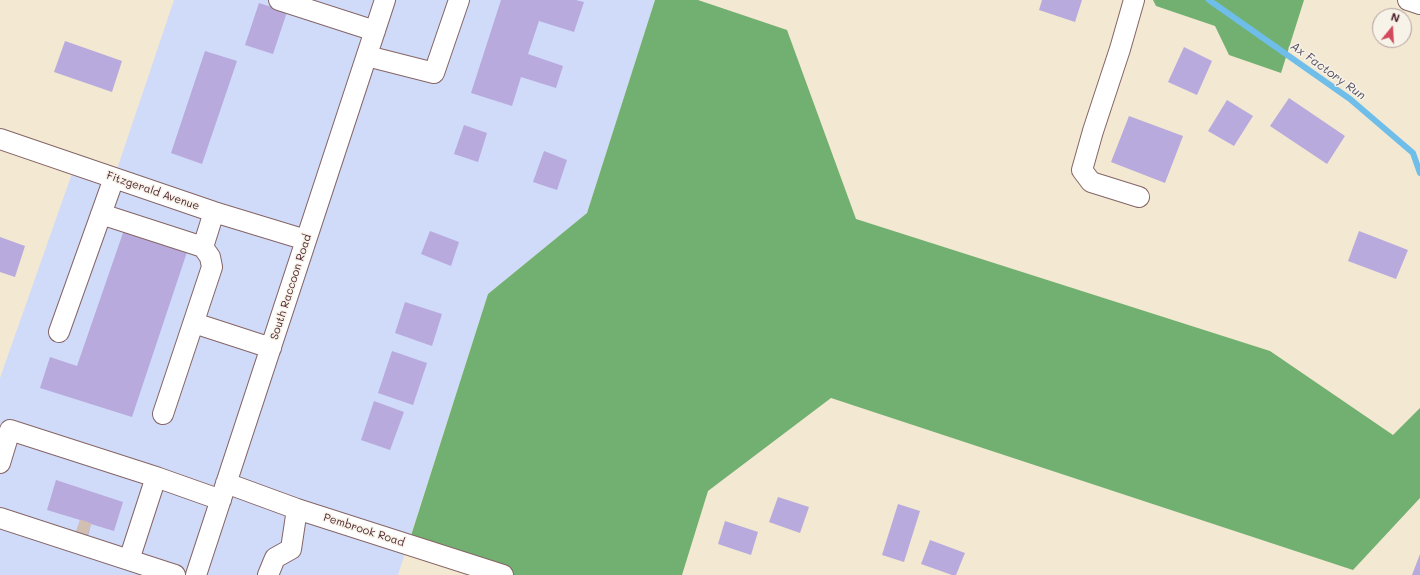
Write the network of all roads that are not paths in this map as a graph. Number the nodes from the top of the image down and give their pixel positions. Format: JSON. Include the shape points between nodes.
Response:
{"nodes":[{"id":1,"x":279,"y":0,"type":"edge"},
{"id":2,"x":385,"y":0,"type":"edge"},
{"id":3,"x":459,"y":0,"type":"edge"},
{"id":4,"x":1134,"y":0,"type":"edge"},
{"id":5,"x":1408,"y":0,"type":"edge"},
{"id":6,"x":1420,"y":4,"type":"edge"},
{"id":7,"x":375,"y":31,"type":"junction"},
{"id":8,"x":367,"y":56,"type":"junction"},
{"id":9,"x":0,"y":139,"type":"edge"},
{"id":10,"x":114,"y":178,"type":"junction"},
{"id":11,"x":1139,"y":197,"type":"dead end"},
{"id":12,"x":214,"y":212,"type":"junction"},
{"id":13,"x":101,"y":214,"type":"junction"},
{"id":14,"x":306,"y":240,"type":"junction"},
{"id":15,"x":203,"y":248,"type":"junction"},
{"id":16,"x":194,"y":323,"type":"junction"},
{"id":17,"x":59,"y":332,"type":"dead end"},
{"id":18,"x":271,"y":348,"type":"junction"},
{"id":19,"x":164,"y":414,"type":"dead end"},
{"id":20,"x":0,"y":463,"type":"edge"},
{"id":21,"x":156,"y":478,"type":"junction"},
{"id":22,"x":224,"y":492,"type":"junction"},
{"id":23,"x":0,"y":504,"type":"edge"},
{"id":24,"x":297,"y":509,"type":"junction"},
{"id":25,"x":0,"y":518,"type":"edge"},
{"id":26,"x":121,"y":558,"type":"junction"},
{"id":27,"x":175,"y":575,"type":"edge"},
{"id":28,"x":196,"y":575,"type":"edge"},
{"id":29,"x":268,"y":575,"type":"edge"},
{"id":30,"x":503,"y":575,"type":"edge"}],
"edges":[{"from":1,"to":7,"type":"street"},
{"from":2,"to":7,"type":"street","name":"South Raccoon Road"},
{"from":3,"to":8,"type":"street","via":[[434,73]]},
{"from":4,"to":11,"type":"street","via":[[1082,170],[1090,182]]},
{"from":5,"to":6,"type":"street"},
{"from":7,"to":8,"type":"street","name":"South Raccoon Road"},
{"from":8,"to":14,"type":"street","name":"South Raccoon Road"},
{"from":9,"to":10,"type":"street","name":"Fitzgerald Avenue"},
{"from":10,"to":12,"type":"street","name":"Fitzgerald Avenue"},
{"from":10,"to":13,"type":"street"},
{"from":12,"to":14,"type":"street","name":"Fitzgerald Avenue"},
{"from":12,"to":15,"type":"street"},
{"from":13,"to":15,"type":"street"},
{"from":13,"to":17,"type":"street"},
{"from":14,"to":18,"type":"street","name":"South Raccoon Road"},
{"from":15,"to":16,"type":"street","via":[[210,257],[212,267]]},
{"from":16,"to":18,"type":"street"},
{"from":16,"to":19,"type":"street"},
{"from":18,"to":22,"type":"street","name":"South Raccoon Road"},
{"from":20,"to":21,"type":"street","name":"Pembrook Road","via":[[10,430]]},
{"from":21,"to":22,"type":"street","name":"Pembrook Road"},
{"from":21,"to":26,"type":"street"},
{"from":22,"to":24,"type":"street","name":"Pembrook Road"},
{"from":22,"to":28,"type":"street","name":"South Raccoon Road"},
{"from":23,"to":26,"type":"street","via":[[104,538]]},
{"from":24,"to":29,"type":"street","via":[[291,549],[275,558]]},
{"from":24,"to":30,"type":"street","name":"Pembrook Road"},
{"from":25,"to":26,"type":"street"},
{"from":26,"to":27,"type":"street"}]}
